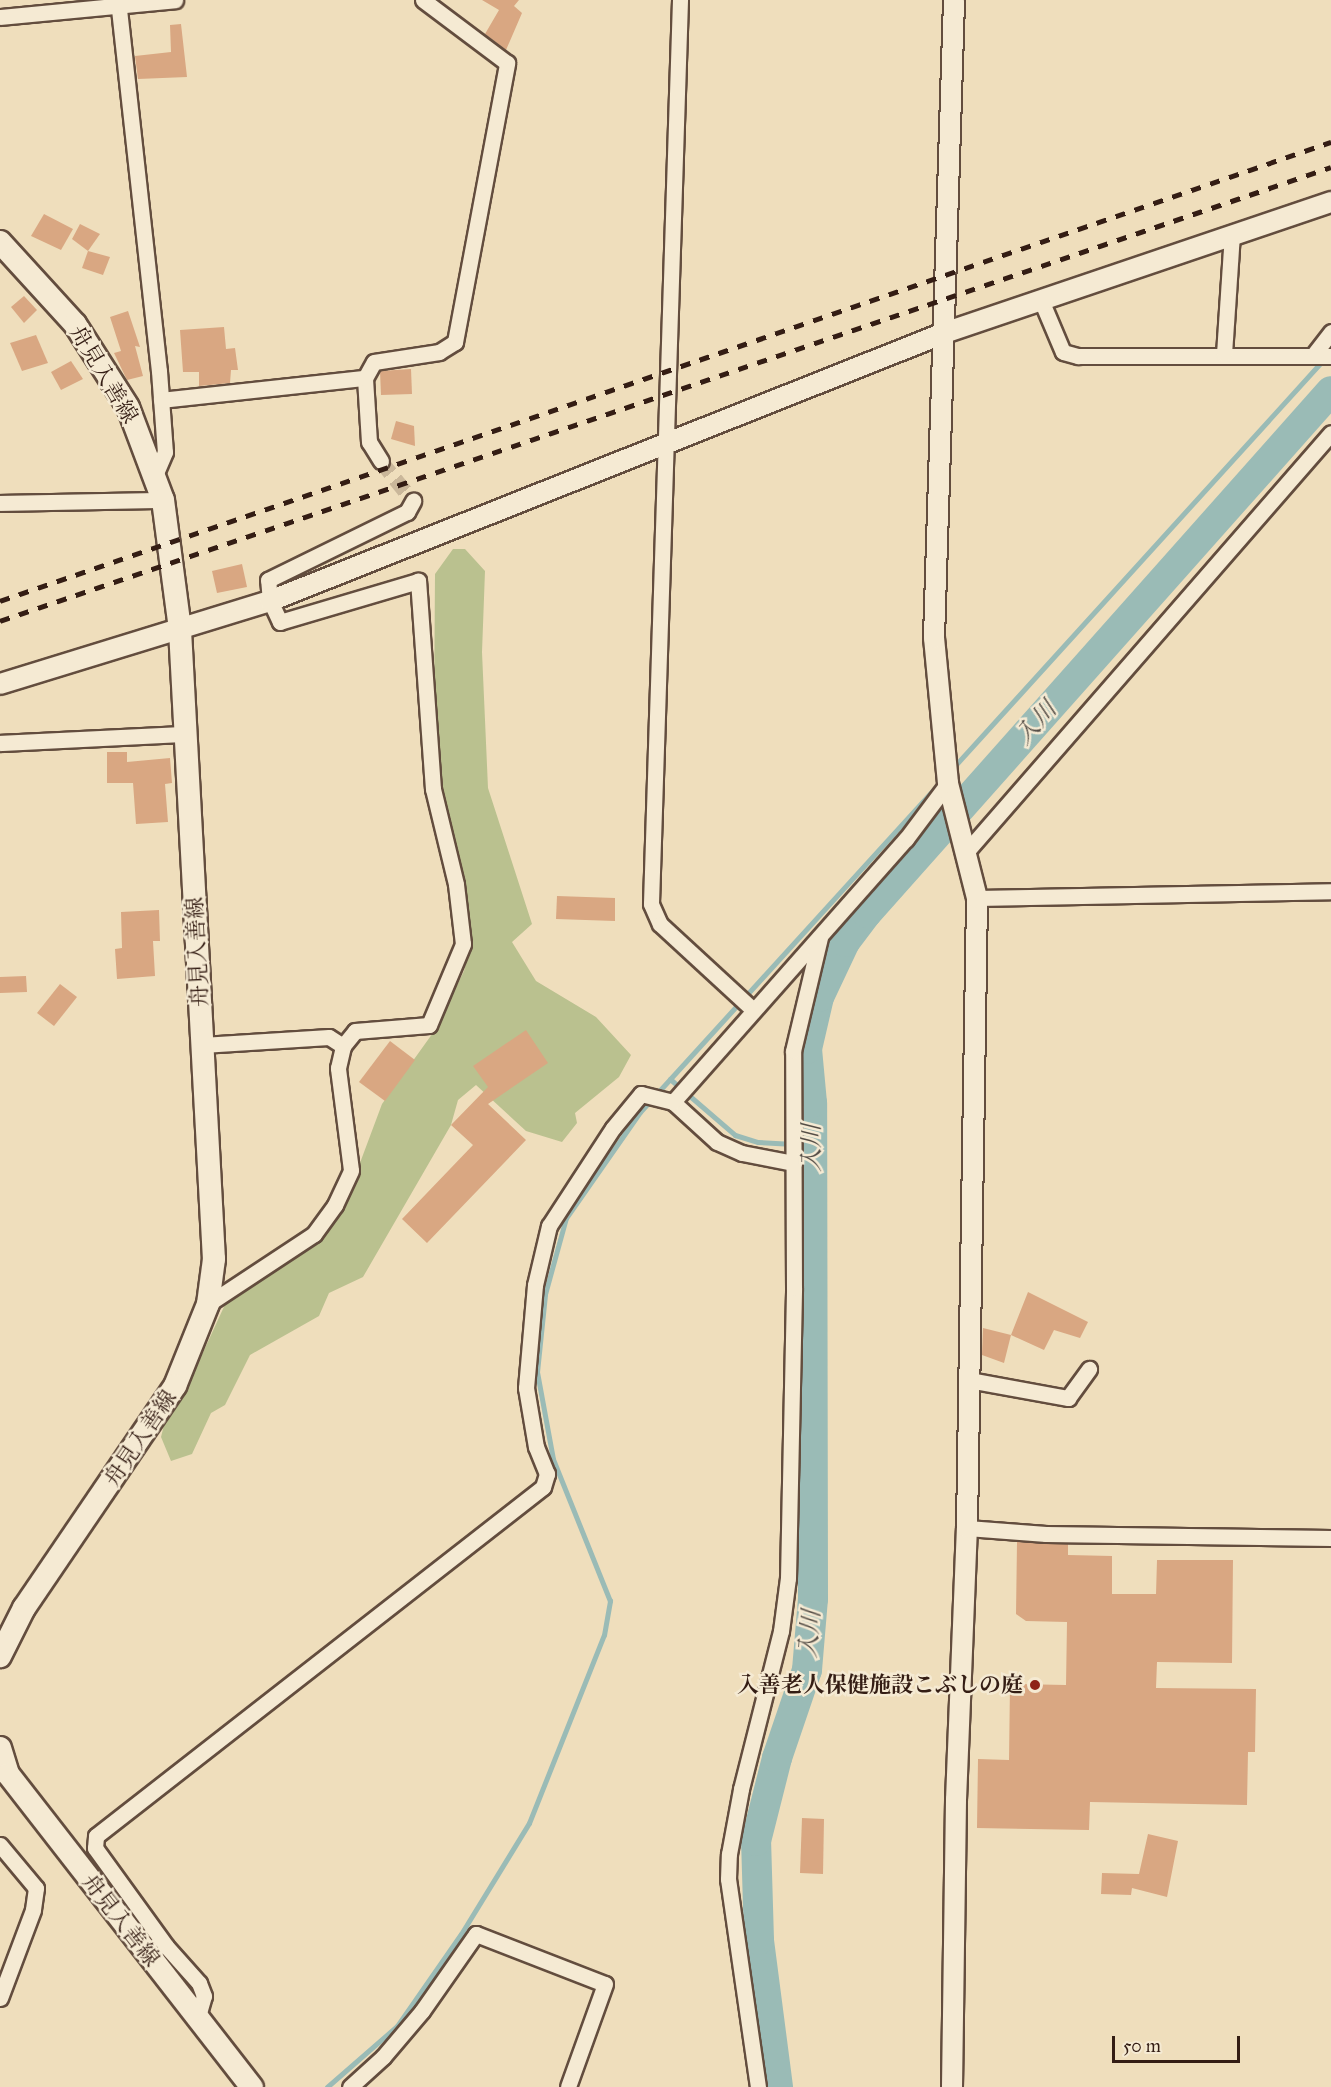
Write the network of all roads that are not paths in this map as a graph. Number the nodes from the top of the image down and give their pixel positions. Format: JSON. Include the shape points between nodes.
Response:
{"nodes":[{"id":1,"x":175,"y":0,"type":"edge"},
{"id":2,"x":423,"y":0,"type":"edge"},
{"id":3,"x":680,"y":0,"type":"edge"},
{"id":4,"x":954,"y":0,"type":"edge"},
{"id":5,"x":118,"y":3,"type":"edge"},
{"id":6,"x":0,"y":16,"type":"edge"},
{"id":7,"x":1331,"y":202,"type":"edge"},
{"id":8,"x":1232,"y":235,"type":"junction"},
{"id":9,"x":0,"y":242,"type":"edge"},
{"id":10,"x":1041,"y":300,"type":"junction"},
{"id":11,"x":1331,"y":332,"type":"edge"},
{"id":12,"x":944,"y":333,"type":"junction"},
{"id":13,"x":1224,"y":354,"type":"junction"},
{"id":14,"x":1323,"y":354,"type":"edge"},
{"id":15,"x":365,"y":378,"type":"junction"},
{"id":16,"x":161,"y":400,"type":"junction"},
{"id":17,"x":1331,"y":433,"type":"edge"},
{"id":18,"x":666,"y":441,"type":"junction"},
{"id":19,"x":381,"y":461,"type":"tunnel mouth"},
{"id":20,"x":156,"y":472,"type":"junction"},
{"id":21,"x":163,"y":500,"type":"junction"},
{"id":22,"x":413,"y":501,"type":"dead end"},
{"id":23,"x":0,"y":503,"type":"edge"},
{"id":24,"x":270,"y":601,"type":"junction"},
{"id":25,"x":180,"y":630,"type":"junction"},
{"id":26,"x":0,"y":684,"type":"edge"},
{"id":27,"x":185,"y":734,"type":"junction"},
{"id":28,"x":0,"y":743,"type":"edge"},
{"id":29,"x":950,"y":789,"type":"junction"},
{"id":30,"x":965,"y":843,"type":"junction"},
{"id":31,"x":1331,"y":891,"type":"edge"},
{"id":32,"x":977,"y":898,"type":"junction"},
{"id":33,"x":821,"y":936,"type":"junction"},
{"id":34,"x":752,"y":1010,"type":"junction"},
{"id":35,"x":202,"y":1045,"type":"junction"},
{"id":36,"x":343,"y":1046,"type":"junction"},
{"id":37,"x":673,"y":1102,"type":"junction"},
{"id":38,"x":794,"y":1163,"type":"junction"},
{"id":39,"x":208,"y":1304,"type":"junction"},
{"id":40,"x":1089,"y":1369,"type":"dead end"},
{"id":41,"x":969,"y":1380,"type":"junction"},
{"id":42,"x":967,"y":1528,"type":"junction"},
{"id":43,"x":1331,"y":1538,"type":"edge"},
{"id":44,"x":0,"y":1656,"type":"edge"},
{"id":45,"x":0,"y":1748,"type":"edge"},
{"id":46,"x":0,"y":1845,"type":"edge"},
{"id":47,"x":0,"y":1998,"type":"edge"},
{"id":48,"x":197,"y":2020,"type":"junction"},
{"id":49,"x":252,"y":2087,"type":"edge"},
{"id":50,"x":350,"y":2087,"type":"edge"},
{"id":51,"x":568,"y":2087,"type":"edge"},
{"id":52,"x":758,"y":2087,"type":"edge"},
{"id":53,"x":952,"y":2087,"type":"edge"}],
"edges":[{"from":1,"to":5,"type":"street"},
{"from":2,"to":15,"type":"street","via":[[507,63],[454,342],[439,352],[374,362]]},
{"from":3,"to":18,"type":"street"},
{"from":4,"to":12,"type":"street"},
{"from":5,"to":6,"type":"street"},
{"from":5,"to":16,"type":"street"},
{"from":7,"to":8,"type":"street"},
{"from":8,"to":10,"type":"street"},
{"from":8,"to":13,"type":"street"},
{"from":9,"to":20,"type":"main road","name":"舟見入善線","via":[[75,324],[128,407]]},
{"from":10,"to":12,"type":"street"},
{"from":10,"to":13,"type":"street","via":[[1063,352],[1078,356]]},
{"from":11,"to":14,"type":"street"},
{"from":12,"to":18,"type":"street"},
{"from":12,"to":29,"type":"street","via":[[934,638]]},
{"from":13,"to":14,"type":"street"},
{"from":15,"to":16,"type":"street"},
{"from":15,"to":19,"type":"street","via":[[369,442]]},
{"from":16,"to":20,"type":"street","via":[[165,452]]},
{"from":17,"to":30,"type":"street"},
{"from":18,"to":24,"type":"street"},
{"from":18,"to":34,"type":"street","via":[[651,904],[660,924]]},
{"from":20,"to":21,"type":"main road","name":"舟見入善線"},
{"from":21,"to":23,"type":"street"},
{"from":21,"to":25,"type":"main road","name":"舟見入善線"},
{"from":22,"to":24,"type":"street","via":[[407,512],[268,580]]},
{"from":24,"to":25,"type":"street"},
{"from":24,"to":36,"type":"street","via":[[280,622],[418,581],[433,789],[456,885],[463,944],[429,1025],[355,1031]]},
{"from":25,"to":26,"type":"street"},
{"from":25,"to":27,"type":"main road","name":"舟見入善線"},
{"from":27,"to":28,"type":"street"},
{"from":27,"to":35,"type":"main road","name":"舟見入善線"},
{"from":29,"to":30,"type":"street"},
{"from":29,"to":33,"type":"street"},
{"from":30,"to":32,"type":"street"},
{"from":31,"to":32,"type":"street"},
{"from":32,"to":41,"type":"street"},
{"from":33,"to":34,"type":"street"},
{"from":33,"to":38,"type":"street","via":[[793,1051]]},
{"from":34,"to":37,"type":"street"},
{"from":35,"to":36,"type":"street","via":[[329,1037]]},
{"from":35,"to":39,"type":"main road","name":"舟見入善線","via":[[214,1259]]},
{"from":36,"to":39,"type":"street","via":[[338,1068],[351,1170],[336,1205],[314,1234]]},
{"from":37,"to":38,"type":"street","via":[[717,1142],[742,1153]]},
{"from":37,"to":48,"type":"street","via":[[641,1094],[613,1128],[549,1226],[535,1285],[526,1388],[536,1447],[547,1474],[543,1487],[96,1836],[95,1848],[166,1946],[199,1983],[204,1996]]},
{"from":38,"to":52,"type":"street","via":[[788,1578],[781,1630],[756,1723],[729,1854],[728,1879]]},
{"from":39,"to":44,"type":"main road","name":"舟見入善線","via":[[175,1386],[24,1608]]},
{"from":40,"to":41,"type":"street","via":[[1068,1398]]},
{"from":41,"to":42,"type":"street"},
{"from":42,"to":43,"type":"street","via":[[1058,1534]]},
{"from":42,"to":53,"type":"street","via":[[956,1800]]},
{"from":45,"to":48,"type":"main road","name":"舟見入善線","via":[[8,1774]]},
{"from":46,"to":47,"type":"street","via":[[36,1888],[33,1910]]},
{"from":48,"to":49,"type":"main road","name":"舟見入善線"},
{"from":50,"to":51,"type":"street","via":[[383,2057],[422,2011],[476,1934],[605,1984]]}]}
